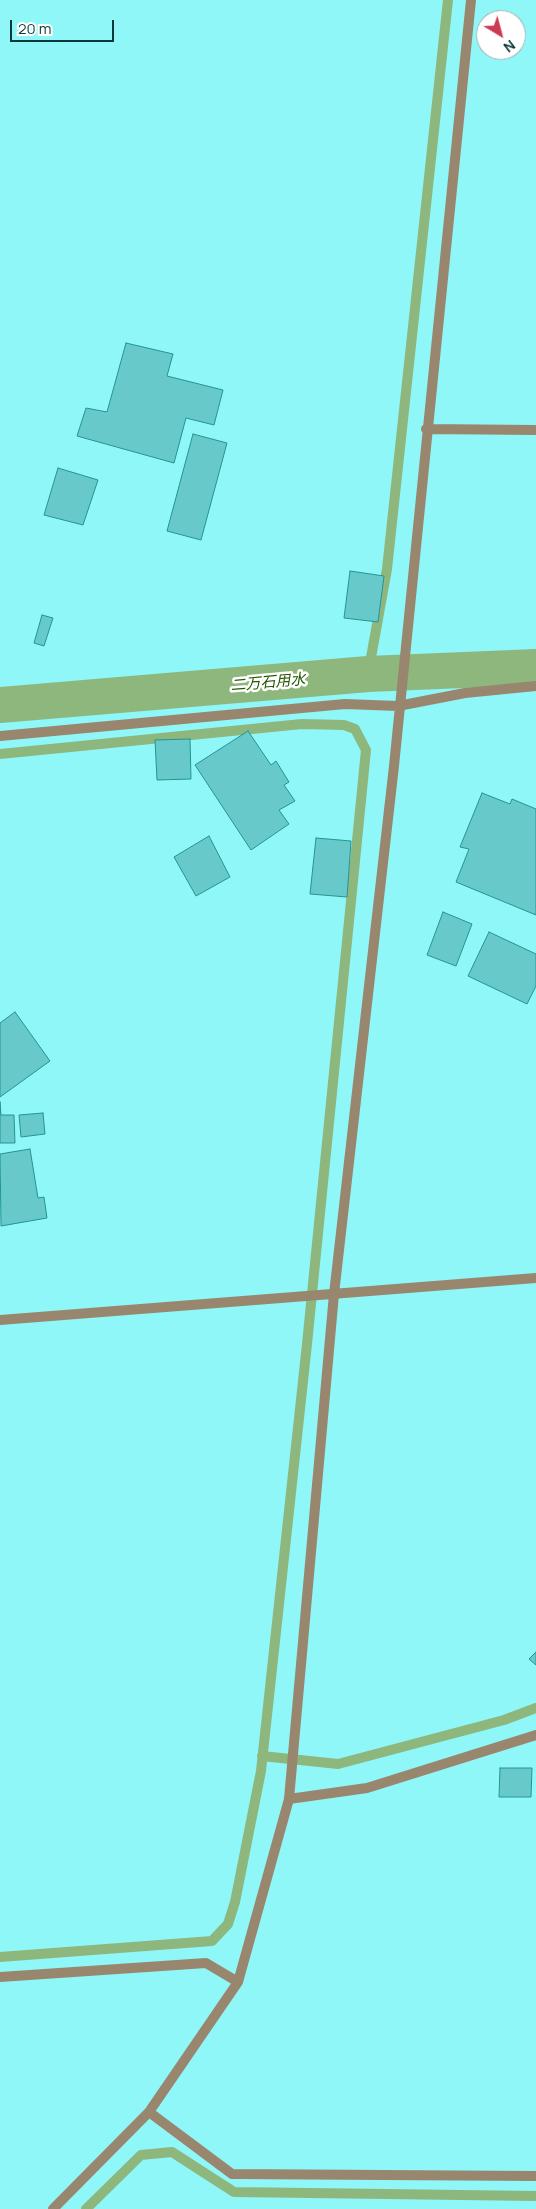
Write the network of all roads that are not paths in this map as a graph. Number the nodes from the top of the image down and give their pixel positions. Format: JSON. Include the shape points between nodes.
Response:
{"nodes":[{"id":1,"x":470,"y":0,"type":"edge"},
{"id":2,"x":426,"y":429,"type":"junction"},
{"id":3,"x":536,"y":430,"type":"edge"},
{"id":4,"x":536,"y":686,"type":"edge"},
{"id":5,"x":398,"y":706,"type":"junction"},
{"id":6,"x":0,"y":736,"type":"edge"},
{"id":7,"x":536,"y":1278,"type":"edge"},
{"id":8,"x":334,"y":1294,"type":"junction"},
{"id":9,"x":0,"y":1320,"type":"edge"},
{"id":10,"x":536,"y":1735,"type":"edge"},
{"id":11,"x":289,"y":1799,"type":"junction"},
{"id":12,"x":0,"y":1977,"type":"edge"},
{"id":13,"x":238,"y":1982,"type":"junction"},
{"id":14,"x":149,"y":2112,"type":"junction"},
{"id":15,"x":536,"y":2176,"type":"edge"},
{"id":16,"x":53,"y":2209,"type":"edge"}],
"edges":[{"from":1,"to":2,"type":"street"},
{"from":2,"to":3,"type":"street"},
{"from":2,"to":5,"type":"street"},
{"from":4,"to":5,"type":"street","via":[[465,692]]},
{"from":5,"to":6,"type":"street","via":[[345,704]]},
{"from":5,"to":8,"type":"street"},
{"from":7,"to":8,"type":"street"},
{"from":8,"to":9,"type":"street"},
{"from":8,"to":11,"type":"street"},
{"from":10,"to":11,"type":"street","via":[[366,1788]]},
{"from":11,"to":13,"type":"street"},
{"from":12,"to":13,"type":"street","via":[[206,1964]]},
{"from":13,"to":14,"type":"street"},
{"from":14,"to":15,"type":"street","via":[[232,2174]]},
{"from":14,"to":16,"type":"street"}]}
